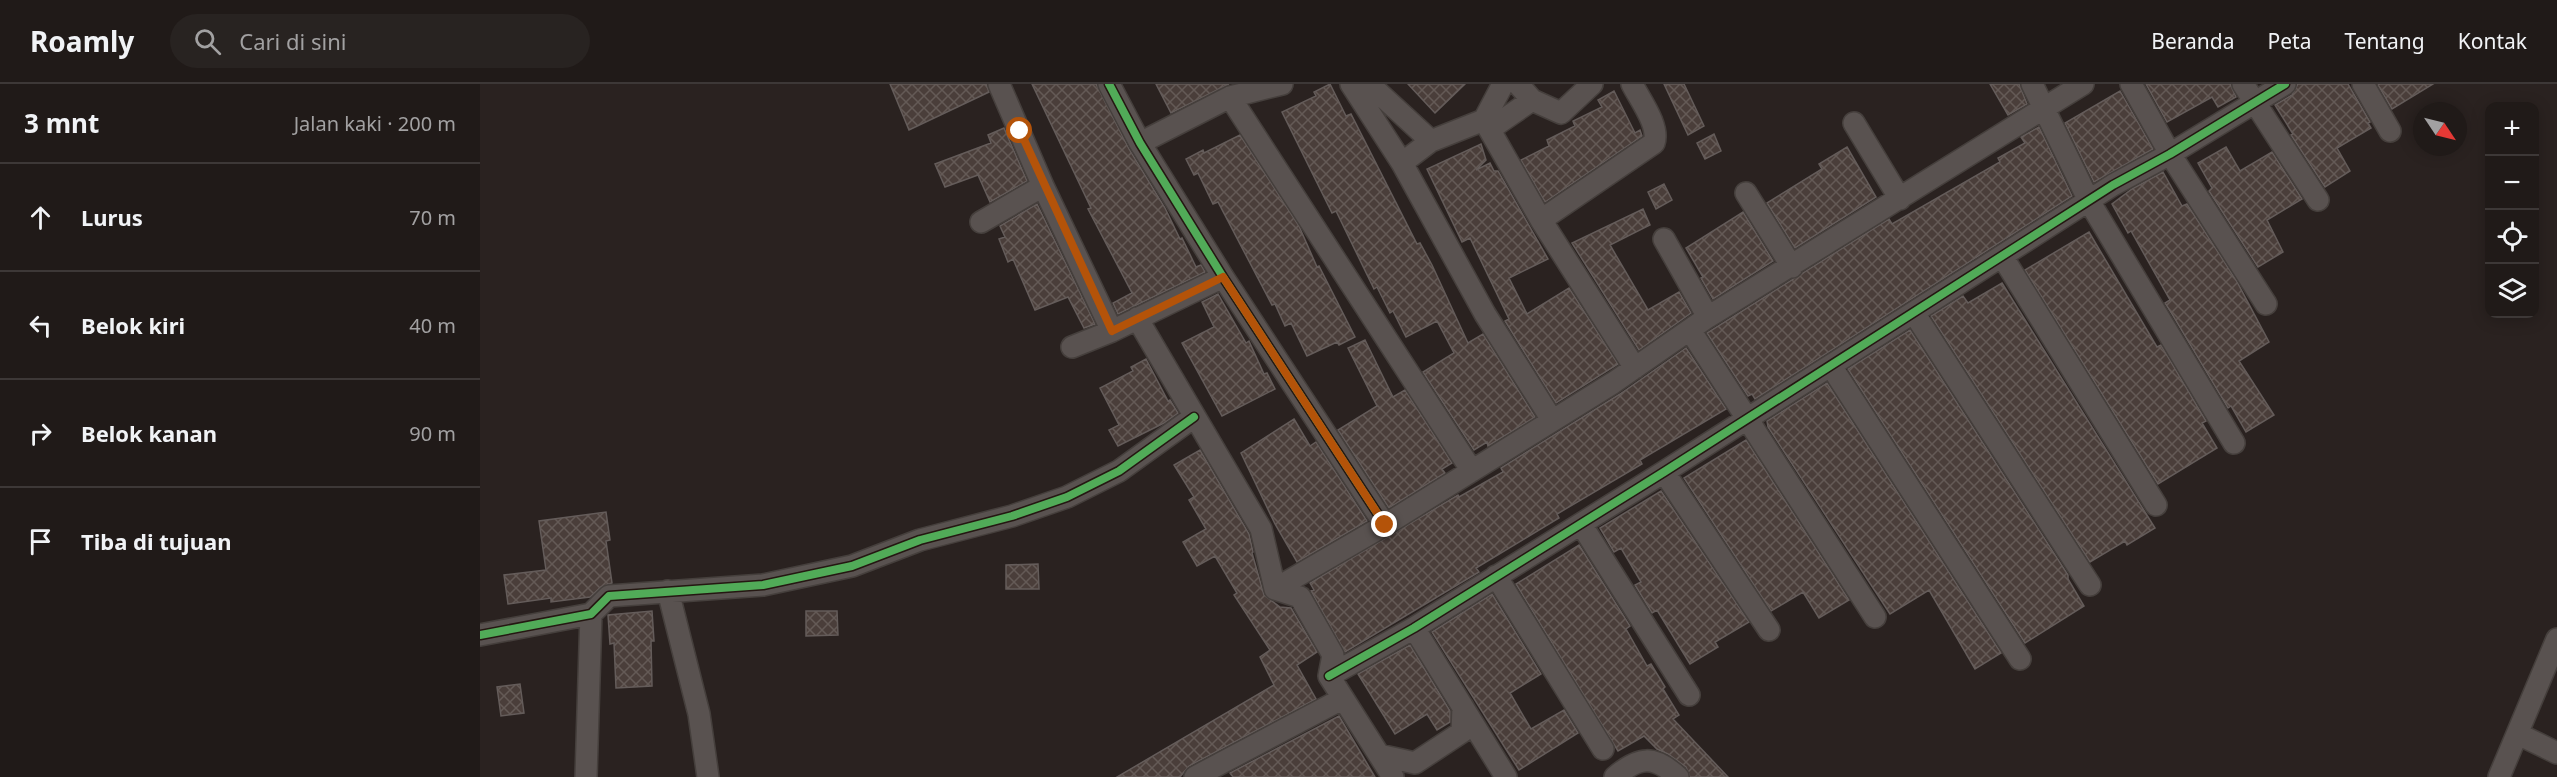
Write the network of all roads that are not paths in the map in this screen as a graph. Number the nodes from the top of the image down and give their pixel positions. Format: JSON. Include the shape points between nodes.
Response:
{"nodes":[{"id":1,"x":999,"y":84,"type":"edge"},
{"id":2,"x":1109,"y":84,"type":"edge"},
{"id":3,"x":1282,"y":84,"type":"edge"},
{"id":4,"x":1351,"y":84,"type":"edge"},
{"id":5,"x":1369,"y":84,"type":"edge"},
{"id":6,"x":1503,"y":84,"type":"edge"},
{"id":7,"x":1592,"y":84,"type":"edge"},
{"id":8,"x":1632,"y":84,"type":"edge"},
{"id":9,"x":2032,"y":84,"type":"edge"},
{"id":10,"x":2083,"y":84,"type":"edge"},
{"id":11,"x":2131,"y":84,"type":"edge"},
{"id":12,"x":2243,"y":84,"type":"edge"},
{"id":13,"x":2285,"y":84,"type":"edge"},
{"id":14,"x":2363,"y":84,"type":"edge"},
{"id":15,"x":1525,"y":92,"type":"edge"},
{"id":16,"x":1230,"y":97,"type":"junction"},
{"id":17,"x":2254,"y":103,"type":"junction"},
{"id":18,"x":2044,"y":110,"type":"junction"},
{"id":19,"x":1854,"y":123,"type":"dead end"},
{"id":20,"x":1487,"y":124,"type":"junction"},
{"id":21,"x":2390,"y":131,"type":"dead end"},
{"id":22,"x":1431,"y":141,"type":"junction"},
{"id":23,"x":1140,"y":143,"type":"junction"},
{"id":24,"x":2170,"y":154,"type":"junction"},
{"id":25,"x":1402,"y":163,"type":"junction"},
{"id":26,"x":1043,"y":186,"type":"junction"},
{"id":27,"x":1746,"y":193,"type":"dead end"},
{"id":28,"x":1900,"y":199,"type":"junction"},
{"id":29,"x":2318,"y":200,"type":"dead end"},
{"id":30,"x":2089,"y":201,"type":"junction"},
{"id":31,"x":1541,"y":220,"type":"junction"},
{"id":32,"x":981,"y":222,"type":"dead end"},
{"id":33,"x":1664,"y":239,"type":"dead end"},
{"id":34,"x":2002,"y":256,"type":"junction"},
{"id":35,"x":1792,"y":267,"type":"junction"},
{"id":36,"x":1223,"y":277,"type":"junction"},
{"id":37,"x":2266,"y":304,"type":"dead end"},
{"id":38,"x":1914,"y":313,"type":"junction"},
{"id":39,"x":1708,"y":317,"type":"junction"},
{"id":40,"x":1137,"y":318,"type":"junction"},
{"id":41,"x":1690,"y":330,"type":"junction"},
{"id":42,"x":1112,"y":331,"type":"junction"},
{"id":43,"x":1072,"y":347,"type":"dead end"},
{"id":44,"x":1831,"y":366,"type":"junction"},
{"id":45,"x":1635,"y":368,"type":"junction"},
{"id":46,"x":1194,"y":417,"type":"junction"},
{"id":47,"x":1748,"y":419,"type":"junction"},
{"id":48,"x":1552,"y":420,"type":"junction"},
{"id":49,"x":2234,"y":443,"type":"dead end"},
{"id":50,"x":1472,"y":471,"type":"junction"},
{"id":51,"x":1664,"y":472,"type":"junction"},
{"id":52,"x":2156,"y":505,"type":"dead end"},
{"id":53,"x":1581,"y":524,"type":"junction"},
{"id":54,"x":1385,"y":525,"type":"junction"},
{"id":55,"x":1496,"y":576,"type":"junction"},
{"id":56,"x":2090,"y":585,"type":"dead end"},
{"id":57,"x":1275,"y":589,"type":"junction"},
{"id":58,"x":668,"y":591,"type":"junction"},
{"id":59,"x":591,"y":614,"type":"junction"},
{"id":60,"x":1875,"y":617,"type":"dead end"},
{"id":61,"x":1414,"y":628,"type":"junction"},
{"id":62,"x":1769,"y":630,"type":"dead end"},
{"id":63,"x":480,"y":635,"type":"edge"},
{"id":64,"x":2557,"y":639,"type":"edge"},
{"id":65,"x":2020,"y":659,"type":"dead end"},
{"id":66,"x":1329,"y":676,"type":"junction"},
{"id":67,"x":1689,"y":695,"type":"dead end"},
{"id":68,"x":1342,"y":699,"type":"junction"},
{"id":69,"x":1463,"y":707,"type":"junction"},
{"id":70,"x":2518,"y":734,"type":"junction"},
{"id":71,"x":1603,"y":749,"type":"dead end"},
{"id":72,"x":2557,"y":753,"type":"edge"},
{"id":73,"x":1379,"y":755,"type":"junction"},
{"id":74,"x":586,"y":777,"type":"edge"},
{"id":75,"x":708,"y":777,"type":"edge"},
{"id":76,"x":1195,"y":777,"type":"edge"},
{"id":77,"x":1393,"y":777,"type":"edge"},
{"id":78,"x":1506,"y":777,"type":"edge"},
{"id":79,"x":1615,"y":777,"type":"edge"},
{"id":80,"x":1678,"y":777,"type":"edge"},
{"id":81,"x":2499,"y":777,"type":"edge"}],
"edges":[{"from":1,"to":26,"type":"street"},
{"from":2,"to":23,"type":"street"},
{"from":3,"to":16,"type":"street"},
{"from":4,"to":25,"type":"street"},
{"from":5,"to":22,"type":"street"},
{"from":6,"to":20,"type":"street"},
{"from":7,"to":15,"type":"street","via":[[1561,113]]},
{"from":8,"to":31,"type":"street","via":[[1654,127],[1654,143]]},
{"from":9,"to":18,"type":"street"},
{"from":10,"to":18,"type":"street"},
{"from":11,"to":24,"type":"street"},
{"from":12,"to":17,"type":"street"},
{"from":13,"to":17,"type":"street"},
{"from":14,"to":21,"type":"street"},
{"from":15,"to":20,"type":"street"},
{"from":16,"to":23,"type":"street"},
{"from":16,"to":50,"type":"street"},
{"from":17,"to":24,"type":"street"},
{"from":17,"to":29,"type":"street"},
{"from":18,"to":28,"type":"street"},
{"from":18,"to":30,"type":"street"},
{"from":19,"to":28,"type":"street"},
{"from":20,"to":22,"type":"street"},
{"from":20,"to":31,"type":"street"},
{"from":22,"to":25,"type":"street"},
{"from":23,"to":36,"type":"street"},
{"from":24,"to":30,"type":"street"},
{"from":24,"to":37,"type":"street"},
{"from":25,"to":48,"type":"street","via":[[1485,314]]},
{"from":26,"to":32,"type":"street"},
{"from":26,"to":42,"type":"street"},
{"from":27,"to":35,"type":"street"},
{"from":28,"to":35,"type":"street"},
{"from":30,"to":34,"type":"street"},
{"from":30,"to":49,"type":"street"},
{"from":31,"to":45,"type":"street"},
{"from":33,"to":39,"type":"street"},
{"from":34,"to":38,"type":"street"},
{"from":34,"to":52,"type":"street"},
{"from":35,"to":39,"type":"street"},
{"from":36,"to":40,"type":"street"},
{"from":36,"to":54,"type":"street"},
{"from":38,"to":44,"type":"street"},
{"from":38,"to":56,"type":"street"},
{"from":39,"to":41,"type":"street"},
{"from":40,"to":42,"type":"street"},
{"from":40,"to":46,"type":"street"},
{"from":41,"to":45,"type":"street"},
{"from":41,"to":47,"type":"street"},
{"from":42,"to":43,"type":"street"},
{"from":44,"to":47,"type":"street"},
{"from":44,"to":65,"type":"street"},
{"from":45,"to":48,"type":"street"},
{"from":46,"to":57,"type":"street","via":[[1261,529]]},
{"from":46,"to":58,"type":"street","via":[[1119,471],[1067,497],[1012,516],[920,540],[852,567],[763,585]]},
{"from":47,"to":51,"type":"street"},
{"from":47,"to":60,"type":"street"},
{"from":48,"to":50,"type":"street"},
{"from":50,"to":54,"type":"street"},
{"from":51,"to":53,"type":"street"},
{"from":51,"to":62,"type":"street"},
{"from":53,"to":55,"type":"street"},
{"from":53,"to":67,"type":"street"},
{"from":54,"to":57,"type":"street"},
{"from":55,"to":61,"type":"street"},
{"from":55,"to":71,"type":"street"},
{"from":57,"to":66,"type":"street","via":[[1300,597],[1333,655]]},
{"from":58,"to":59,"type":"street","via":[[609,596]]},
{"from":58,"to":75,"type":"street","via":[[699,714]]},
{"from":59,"to":63,"type":"street"},
{"from":59,"to":74,"type":"street"},
{"from":61,"to":66,"type":"street"},
{"from":61,"to":69,"type":"street"},
{"from":64,"to":70,"type":"street"},
{"from":66,"to":68,"type":"street"},
{"from":68,"to":73,"type":"street"},
{"from":68,"to":76,"type":"street"},
{"from":69,"to":73,"type":"street","via":[[1462,732],[1415,763]]},
{"from":69,"to":78,"type":"street"},
{"from":70,"to":72,"type":"street"},
{"from":70,"to":81,"type":"street"},
{"from":73,"to":77,"type":"street"},
{"from":79,"to":80,"type":"street","via":[[1648,760],[1664,765]]}]}
